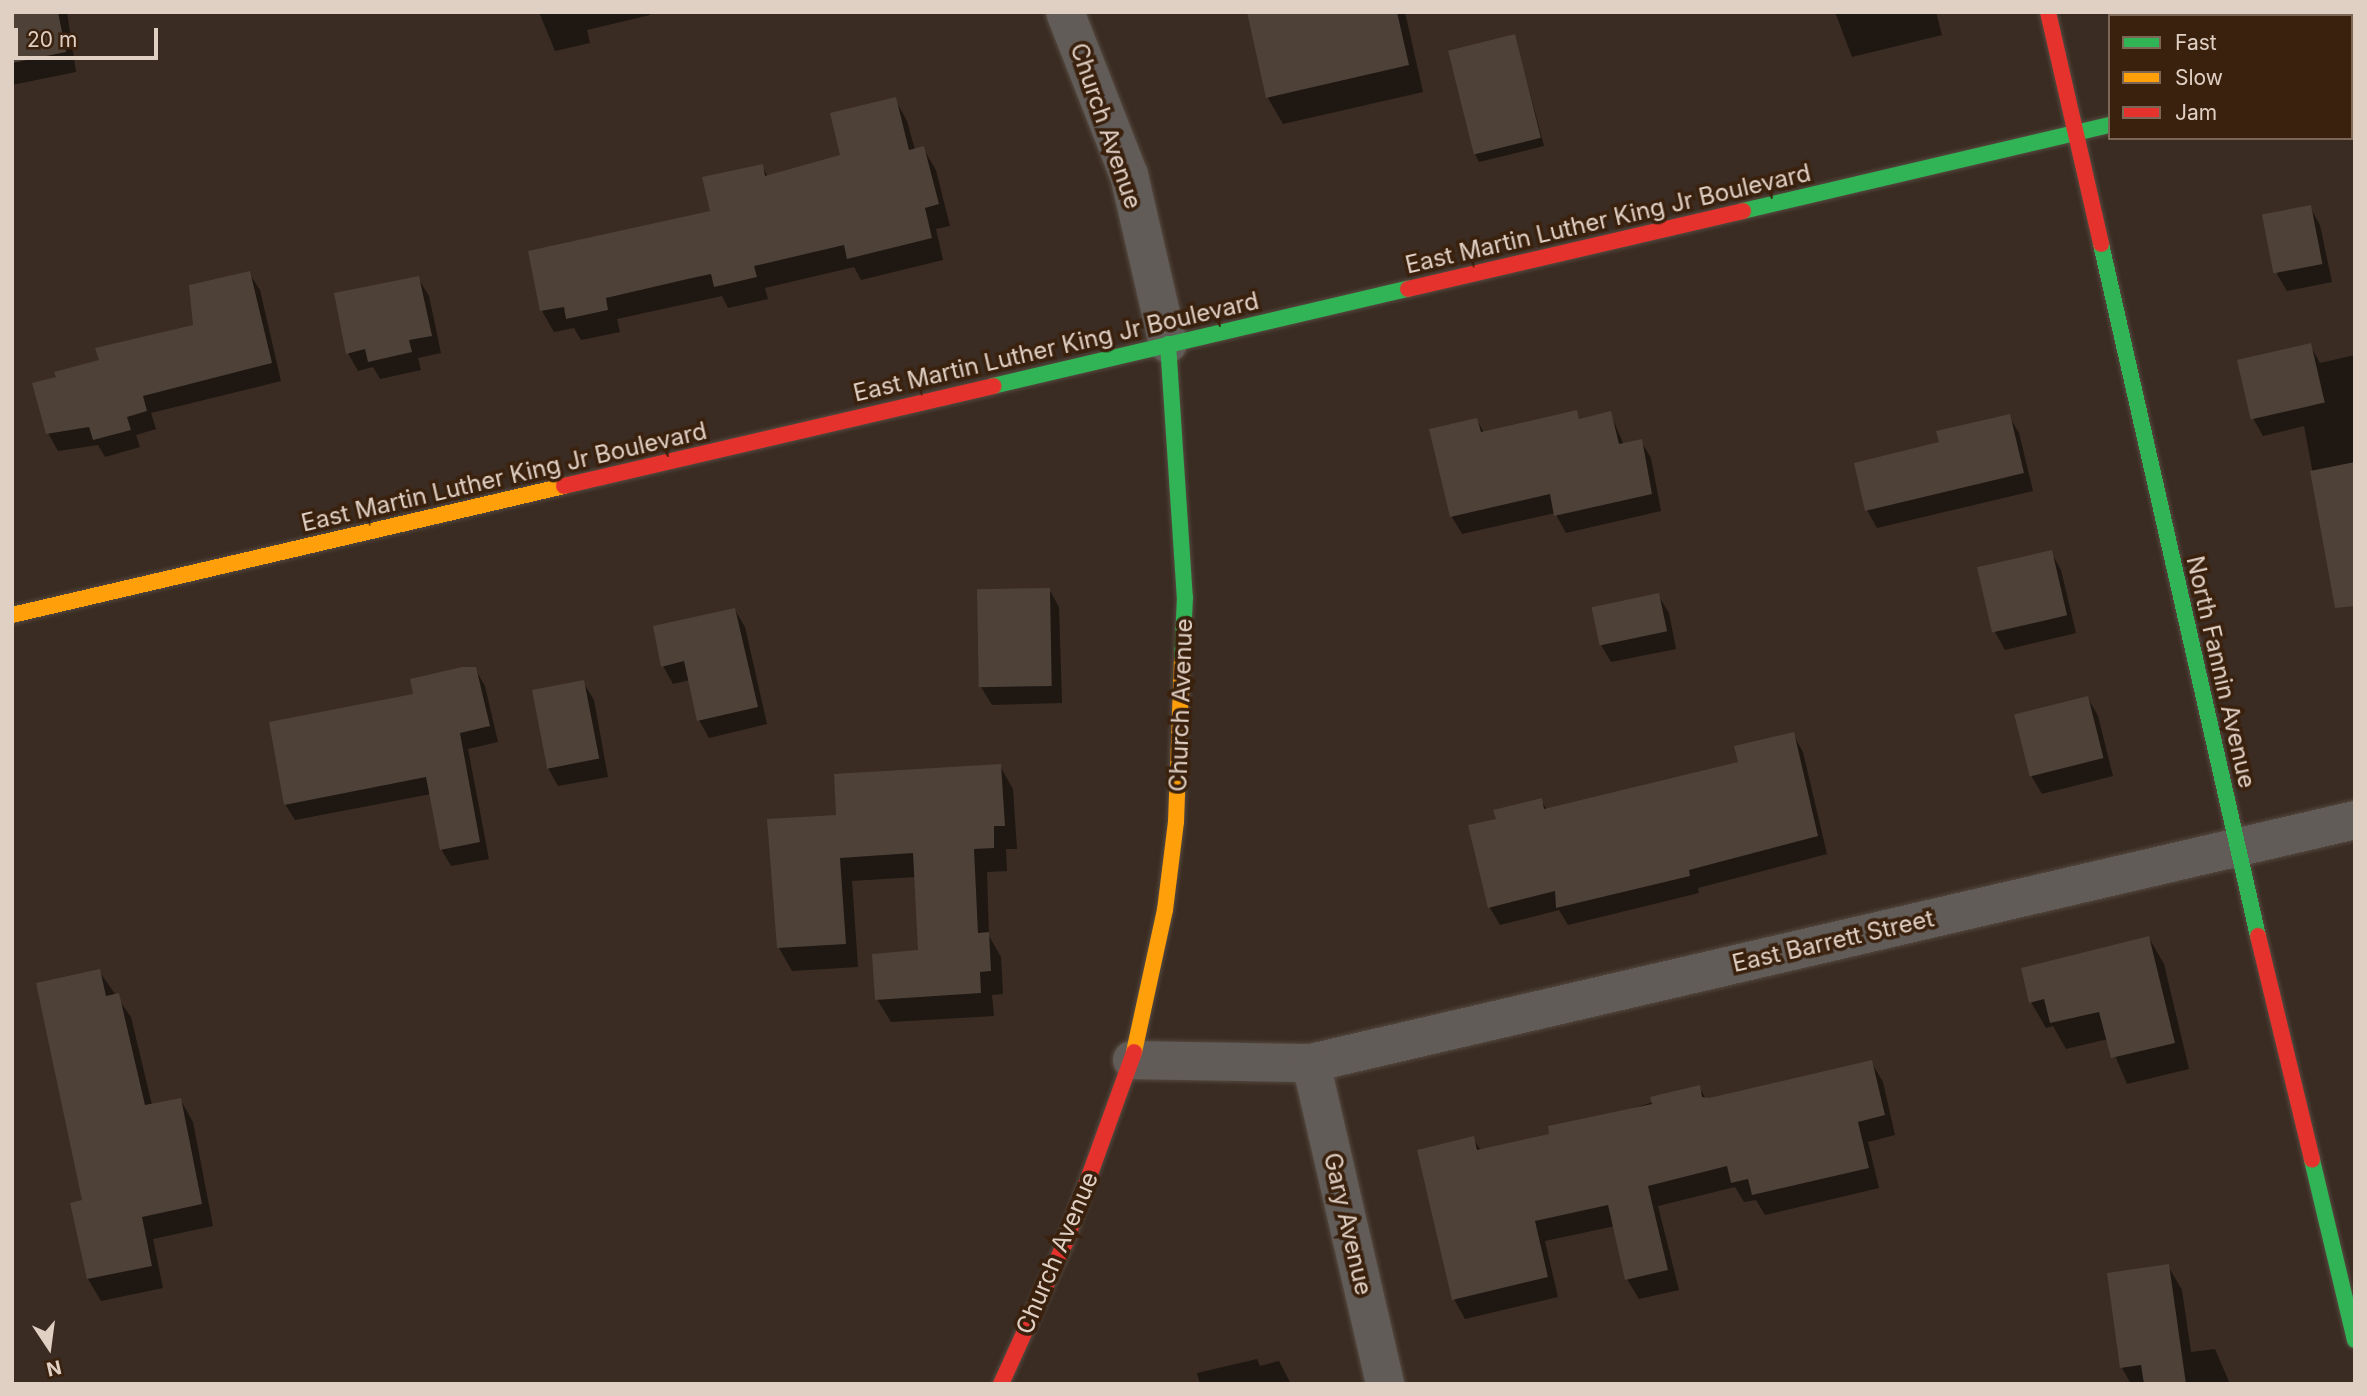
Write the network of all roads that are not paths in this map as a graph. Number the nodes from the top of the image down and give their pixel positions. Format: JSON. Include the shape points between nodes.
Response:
{"nodes":[{"id":1,"x":1065,"y":12,"type":"edge"},
{"id":2,"x":2048,"y":12,"type":"edge"},
{"id":3,"x":2108,"y":125,"type":"edge"},
{"id":4,"x":2077,"y":133,"type":"junction"},
{"id":5,"x":1168,"y":344,"type":"junction"},
{"id":6,"x":12,"y":615,"type":"edge"},
{"id":7,"x":2355,"y":820,"type":"edge"},
{"id":8,"x":2237,"y":847,"type":"junction"},
{"id":9,"x":1132,"y":1060,"type":"junction"},
{"id":10,"x":1311,"y":1063,"type":"junction"},
{"id":11,"x":2355,"y":1340,"type":"edge"},
{"id":12,"x":1001,"y":1384,"type":"edge"},
{"id":13,"x":1385,"y":1384,"type":"edge"}],
"edges":[{"from":1,"to":5,"type":"street","name":"Church Avenue","via":[[1129,175]]},
{"from":2,"to":4,"type":"main road","name":"North Fannin Avenue"},
{"from":3,"to":4,"type":"main road","name":"East Martin Luther King Jr Boulevard"},
{"from":4,"to":5,"type":"main road","name":"East Martin Luther King Jr Boulevard"},
{"from":4,"to":8,"type":"main road","name":"North Fannin Avenue"},
{"from":5,"to":6,"type":"main road","name":"East Martin Luther King Jr Boulevard"},
{"from":5,"to":9,"type":"main road","name":"Church Avenue","via":[[1184,584],[1184,705],[1165,910]]},
{"from":7,"to":8,"type":"street","name":"East Barrett Street"},
{"from":8,"to":10,"type":"street","name":"East Barrett Street"},
{"from":8,"to":11,"type":"main road","name":"North Fannin Avenue"},
{"from":9,"to":10,"type":"street","name":"East Barrett Street"},
{"from":9,"to":12,"type":"main road","name":"Church Avenue","via":[[1065,1243]]},
{"from":10,"to":13,"type":"street","name":"Gary Avenue"}]}
